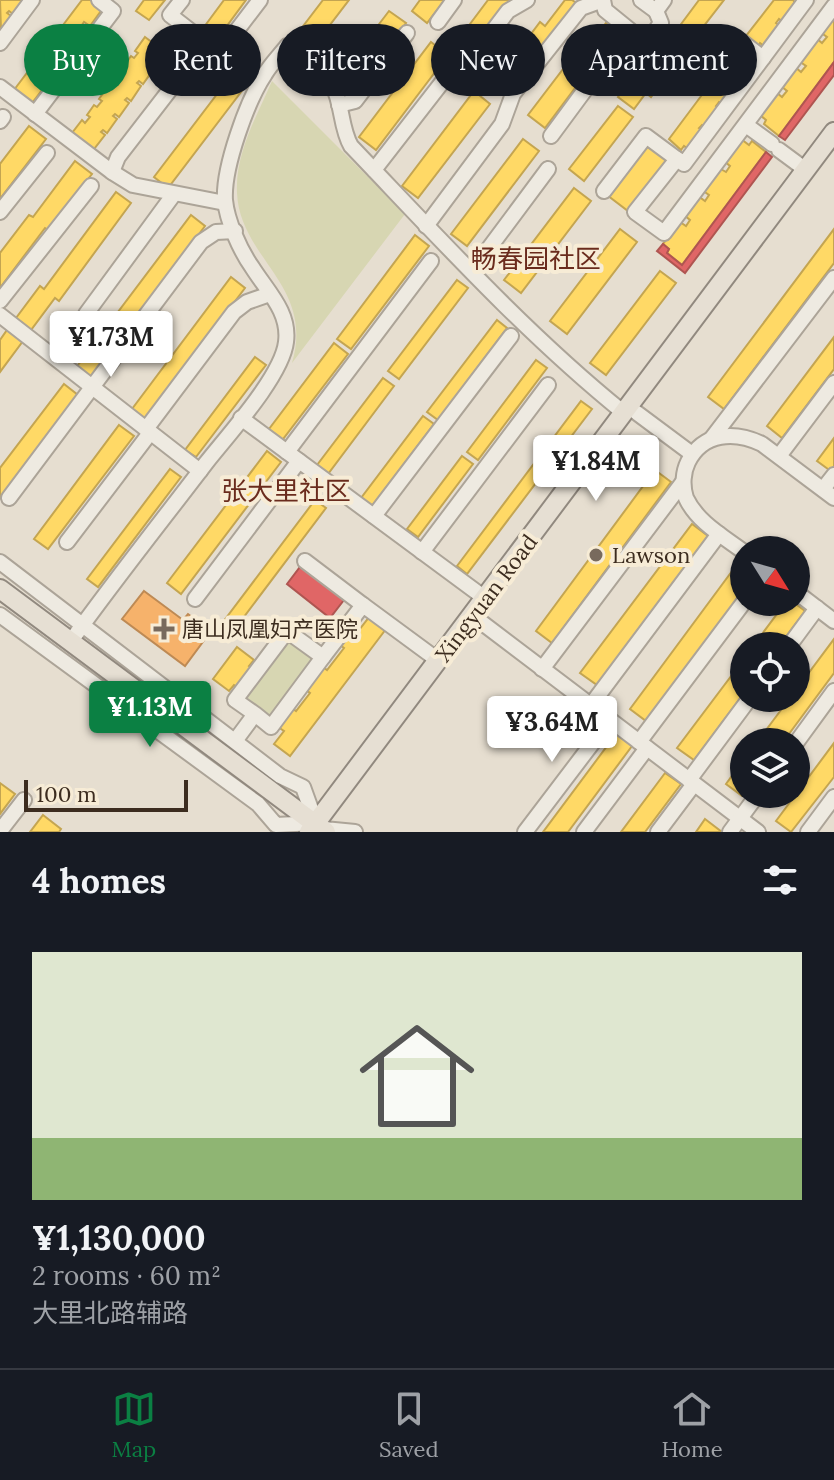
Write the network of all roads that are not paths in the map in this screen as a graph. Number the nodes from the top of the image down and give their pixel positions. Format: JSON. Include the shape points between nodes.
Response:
{"nodes":[{"id":1,"x":32,"y":0,"type":"edge"},
{"id":2,"x":99,"y":0,"type":"edge"},
{"id":3,"x":182,"y":0,"type":"edge"},
{"id":4,"x":260,"y":0,"type":"edge"},
{"id":5,"x":454,"y":0,"type":"edge"},
{"id":6,"x":527,"y":0,"type":"edge"},
{"id":7,"x":603,"y":0,"type":"edge"},
{"id":8,"x":641,"y":0,"type":"edge"},
{"id":9,"x":806,"y":0,"type":"edge"},
{"id":10,"x":660,"y":5,"type":"edge"},
{"id":11,"x":834,"y":6,"type":"edge"},
{"id":12,"x":438,"y":22,"type":"dead end"},
{"id":13,"x":182,"y":24,"type":"edge"},
{"id":14,"x":242,"y":24,"type":"edge"},
{"id":15,"x":498,"y":24,"type":"edge"},
{"id":16,"x":622,"y":24,"type":"edge"},
{"id":17,"x":0,"y":43,"type":"edge"},
{"id":18,"x":757,"y":53,"type":"edge"},
{"id":19,"x":763,"y":58,"type":"junction"},
{"id":20,"x":0,"y":87,"type":"edge"},
{"id":21,"x":165,"y":96,"type":"edge"},
{"id":22,"x":359,"y":96,"type":"edge"},
{"id":23,"x":431,"y":96,"type":"edge"},
{"id":24,"x":581,"y":96,"type":"edge"},
{"id":25,"x":339,"y":105,"type":"junction"},
{"id":26,"x":35,"y":114,"type":"junction"},
{"id":27,"x":746,"y":125,"type":"junction"},
{"id":28,"x":834,"y":132,"type":"edge"},
{"id":29,"x":551,"y":136,"type":"dead end"},
{"id":30,"x":834,"y":150,"type":"edge"},
{"id":31,"x":47,"y":153,"type":"dead end"},
{"id":32,"x":677,"y":159,"type":"junction"},
{"id":33,"x":548,"y":169,"type":"dead end"},
{"id":34,"x":374,"y":170,"type":"junction"},
{"id":35,"x":806,"y":170,"type":"junction"},
{"id":36,"x":112,"y":172,"type":"junction"},
{"id":37,"x":91,"y":186,"type":"dead end"},
{"id":38,"x":604,"y":191,"type":"dead end"},
{"id":39,"x":174,"y":194,"type":"junction"},
{"id":40,"x":225,"y":203,"type":"junction"},
{"id":41,"x":0,"y":212,"type":"edge"},
{"id":42,"x":426,"y":226,"type":"junction"},
{"id":43,"x":235,"y":231,"type":"junction"},
{"id":44,"x":431,"y":261,"type":"dead end"},
{"id":45,"x":472,"y":271,"type":"junction"},
{"id":46,"x":834,"y":278,"type":"edge"},
{"id":47,"x":270,"y":294,"type":"junction"},
{"id":48,"x":0,"y":301,"type":"edge"},
{"id":49,"x":86,"y":314,"type":"dead end"},
{"id":50,"x":0,"y":315,"type":"edge"},
{"id":51,"x":511,"y":336,"type":"dead end"},
{"id":52,"x":834,"y":383,"type":"edge"},
{"id":53,"x":548,"y":385,"type":"dead end"},
{"id":54,"x":91,"y":388,"type":"junction"},
{"id":55,"x":630,"y":413,"type":"junction"},
{"id":56,"x":241,"y":418,"type":"junction"},
{"id":57,"x":148,"y":431,"type":"junction"},
{"id":58,"x":712,"y":438,"type":"junction"},
{"id":59,"x":692,"y":454,"type":"junction"},
{"id":60,"x":779,"y":456,"type":"junction"},
{"id":61,"x":293,"y":457,"type":"junction"},
{"id":62,"x":200,"y":471,"type":"junction"},
{"id":63,"x":834,"y":475,"type":"edge"},
{"id":64,"x":683,"y":482,"type":"junction"},
{"id":65,"x":828,"y":494,"type":"edge"},
{"id":66,"x":9,"y":498,"type":"dead end"},
{"id":67,"x":374,"y":516,"type":"junction"},
{"id":68,"x":719,"y":534,"type":"junction"},
{"id":69,"x":67,"y":542,"type":"dead end"},
{"id":70,"x":730,"y":542,"type":"edge"},
{"id":71,"x":422,"y":552,"type":"junction"},
{"id":72,"x":305,"y":561,"type":"dead end"},
{"id":73,"x":0,"y":562,"type":"edge"},
{"id":74,"x":0,"y":589,"type":"edge"},
{"id":75,"x":195,"y":599,"type":"dead end"},
{"id":76,"x":486,"y":599,"type":"junction"},
{"id":77,"x":810,"y":603,"type":"edge"},
{"id":78,"x":363,"y":605,"type":"junction"},
{"id":79,"x":817,"y":608,"type":"junction"},
{"id":80,"x":0,"y":615,"type":"edge"},
{"id":81,"x":734,"y":616,"type":"edge"},
{"id":82,"x":834,"y":621,"type":"edge"},
{"id":83,"x":481,"y":622,"type":"junction"},
{"id":84,"x":83,"y":625,"type":"junction"},
{"id":85,"x":799,"y":632,"type":"edge"},
{"id":86,"x":71,"y":641,"type":"junction"},
{"id":87,"x":323,"y":657,"type":"junction"},
{"id":88,"x":439,"y":661,"type":"junction"},
{"id":89,"x":542,"y":669,"type":"junction"},
{"id":90,"x":834,"y":691,"type":"edge"},
{"id":91,"x":591,"y":705,"type":"junction"},
{"id":92,"x":740,"y":712,"type":"edge"},
{"id":93,"x":255,"y":714,"type":"junction"},
{"id":94,"x":610,"y":720,"type":"junction"},
{"id":95,"x":807,"y":728,"type":"edge"},
{"id":96,"x":235,"y":741,"type":"junction"},
{"id":97,"x":643,"y":745,"type":"junction"},
{"id":98,"x":692,"y":782,"type":"junction"},
{"id":99,"x":834,"y":797,"type":"edge"},
{"id":100,"x":24,"y":800,"type":"dead end"},
{"id":101,"x":748,"y":808,"type":"edge"},
{"id":102,"x":740,"y":819,"type":"junction"},
{"id":103,"x":320,"y":830,"type":"edge"},
{"id":104,"x":0,"y":831,"type":"edge"},
{"id":105,"x":355,"y":832,"type":"edge"},
{"id":106,"x":525,"y":832,"type":"edge"},
{"id":107,"x":584,"y":832,"type":"edge"},
{"id":108,"x":658,"y":832,"type":"edge"},
{"id":109,"x":730,"y":832,"type":"edge"},
{"id":110,"x":758,"y":832,"type":"edge"},
{"id":111,"x":808,"y":832,"type":"edge"}],
"edges":[{"from":1,"to":17,"type":"street"},
{"from":2,"to":26,"type":"street","via":[[113,11]]},
{"from":3,"to":13,"type":"street","via":[[170,15]]},
{"from":4,"to":14,"type":"street"},
{"from":5,"to":12,"type":"street"},
{"from":6,"to":15,"type":"street"},
{"from":7,"to":16,"type":"street","via":[[605,10]]},
{"from":7,"to":42,"type":"street","via":[[581,8],[513,94],[502,124]]},
{"from":8,"to":10,"type":"street"},
{"from":9,"to":19,"type":"street"},
{"from":11,"to":27,"type":"street"},
{"from":18,"to":19,"type":"street"},
{"from":19,"to":32,"type":"street","via":[[684,164]]},
{"from":20,"to":26,"type":"street"},
{"from":21,"to":36,"type":"street"},
{"from":22,"to":25,"type":"street"},
{"from":23,"to":34,"type":"street"},
{"from":24,"to":29,"type":"street"},
{"from":25,"to":34,"type":"street","via":[[344,134]]},
{"from":25,"to":40,"type":"street","via":[[326,75],[287,46],[264,76],[238,135]]},
{"from":26,"to":36,"type":"street"},
{"from":27,"to":32,"type":"street","via":[[664,233],[635,212]]},
{"from":27,"to":35,"type":"street"},
{"from":28,"to":35,"type":"main road","name":"Xingyuan Road"},
{"from":30,"to":55,"type":"main road","name":"Xingyuan Road"},
{"from":31,"to":41,"type":"street"},
{"from":32,"to":38,"type":"street","via":[[646,136]]},
{"from":33,"to":45,"type":"street"},
{"from":34,"to":42,"type":"street"},
{"from":35,"to":55,"type":"main road","name":"Xingyuan Road"},
{"from":36,"to":39,"type":"street","via":[[133,185]]},
{"from":37,"to":48,"type":"street"},
{"from":39,"to":40,"type":"street"},
{"from":39,"to":49,"type":"street"},
{"from":40,"to":43,"type":"street"},
{"from":42,"to":45,"type":"street"},
{"from":43,"to":47,"type":"street"},
{"from":43,"to":54,"type":"street","via":[[216,232],[201,242]]},
{"from":44,"to":61,"type":"street"},
{"from":45,"to":55,"type":"street","via":[[579,377]]},
{"from":46,"to":58,"type":"street"},
{"from":47,"to":56,"type":"street","via":[[285,322],[286,342],[277,368]]},
{"from":47,"to":57,"type":"street","via":[[234,312]]},
{"from":50,"to":54,"type":"street"},
{"from":51,"to":67,"type":"street"},
{"from":52,"to":60,"type":"street"},
{"from":53,"to":71,"type":"street"},
{"from":54,"to":57,"type":"street"},
{"from":54,"to":66,"type":"street"},
{"from":55,"to":59,"type":"street"},
{"from":55,"to":76,"type":"main road","name":"Xingyuan Road"},
{"from":55,"to":83,"type":"main road","name":"Xingyuan Road"},
{"from":56,"to":61,"type":"street"},
{"from":56,"to":62,"type":"street"},
{"from":57,"to":62,"type":"street"},
{"from":57,"to":69,"type":"street"},
{"from":58,"to":59,"type":"street"},
{"from":58,"to":60,"type":"street","via":[[750,438]]},
{"from":59,"to":64,"type":"street"},
{"from":60,"to":65,"type":"street"},
{"from":61,"to":67,"type":"street"},
{"from":61,"to":75,"type":"street"},
{"from":62,"to":84,"type":"street"},
{"from":63,"to":65,"type":"street"},
{"from":64,"to":68,"type":"street","via":[[693,510]]},
{"from":64,"to":89,"type":"street"},
{"from":67,"to":71,"type":"street"},
{"from":68,"to":70,"type":"street"},
{"from":68,"to":91,"type":"street"},
{"from":71,"to":76,"type":"street"},
{"from":72,"to":78,"type":"street"},
{"from":73,"to":84,"type":"street"},
{"from":74,"to":86,"type":"main road"},
{"from":76,"to":88,"type":"main road","name":"Xingyuan Road"},
{"from":77,"to":79,"type":"street"},
{"from":78,"to":87,"type":"street"},
{"from":78,"to":88,"type":"street"},
{"from":79,"to":82,"type":"street"},
{"from":79,"to":85,"type":"street"},
{"from":80,"to":103,"type":"street","via":[[258,804],[276,825]]},
{"from":81,"to":97,"type":"street"},
{"from":83,"to":89,"type":"street"},
{"from":83,"to":103,"type":"main road","name":"Xingyuan Road"},
{"from":84,"to":86,"type":"street"},
{"from":84,"to":96,"type":"street"},
{"from":86,"to":103,"type":"main road"},
{"from":87,"to":93,"type":"street","via":[[271,727]]},
{"from":87,"to":93,"type":"street","via":[[287,631],[235,700]]},
{"from":88,"to":103,"type":"main road","name":"Xingyuan Road"},
{"from":89,"to":91,"type":"street"},
{"from":90,"to":95,"type":"street"},
{"from":91,"to":94,"type":"street"},
{"from":92,"to":98,"type":"street"},
{"from":93,"to":96,"type":"street"},
{"from":94,"to":97,"type":"street"},
{"from":94,"to":106,"type":"street"},
{"from":96,"to":103,"type":"street","via":[[303,787]]},
{"from":97,"to":98,"type":"street"},
{"from":97,"to":107,"type":"street"},
{"from":98,"to":102,"type":"street"},
{"from":98,"to":108,"type":"street"},
{"from":99,"to":111,"type":"street"},
{"from":100,"to":104,"type":"street"},
{"from":101,"to":102,"type":"street"},
{"from":102,"to":109,"type":"street"},
{"from":102,"to":110,"type":"street"},
{"from":103,"to":105,"type":"street"}]}
